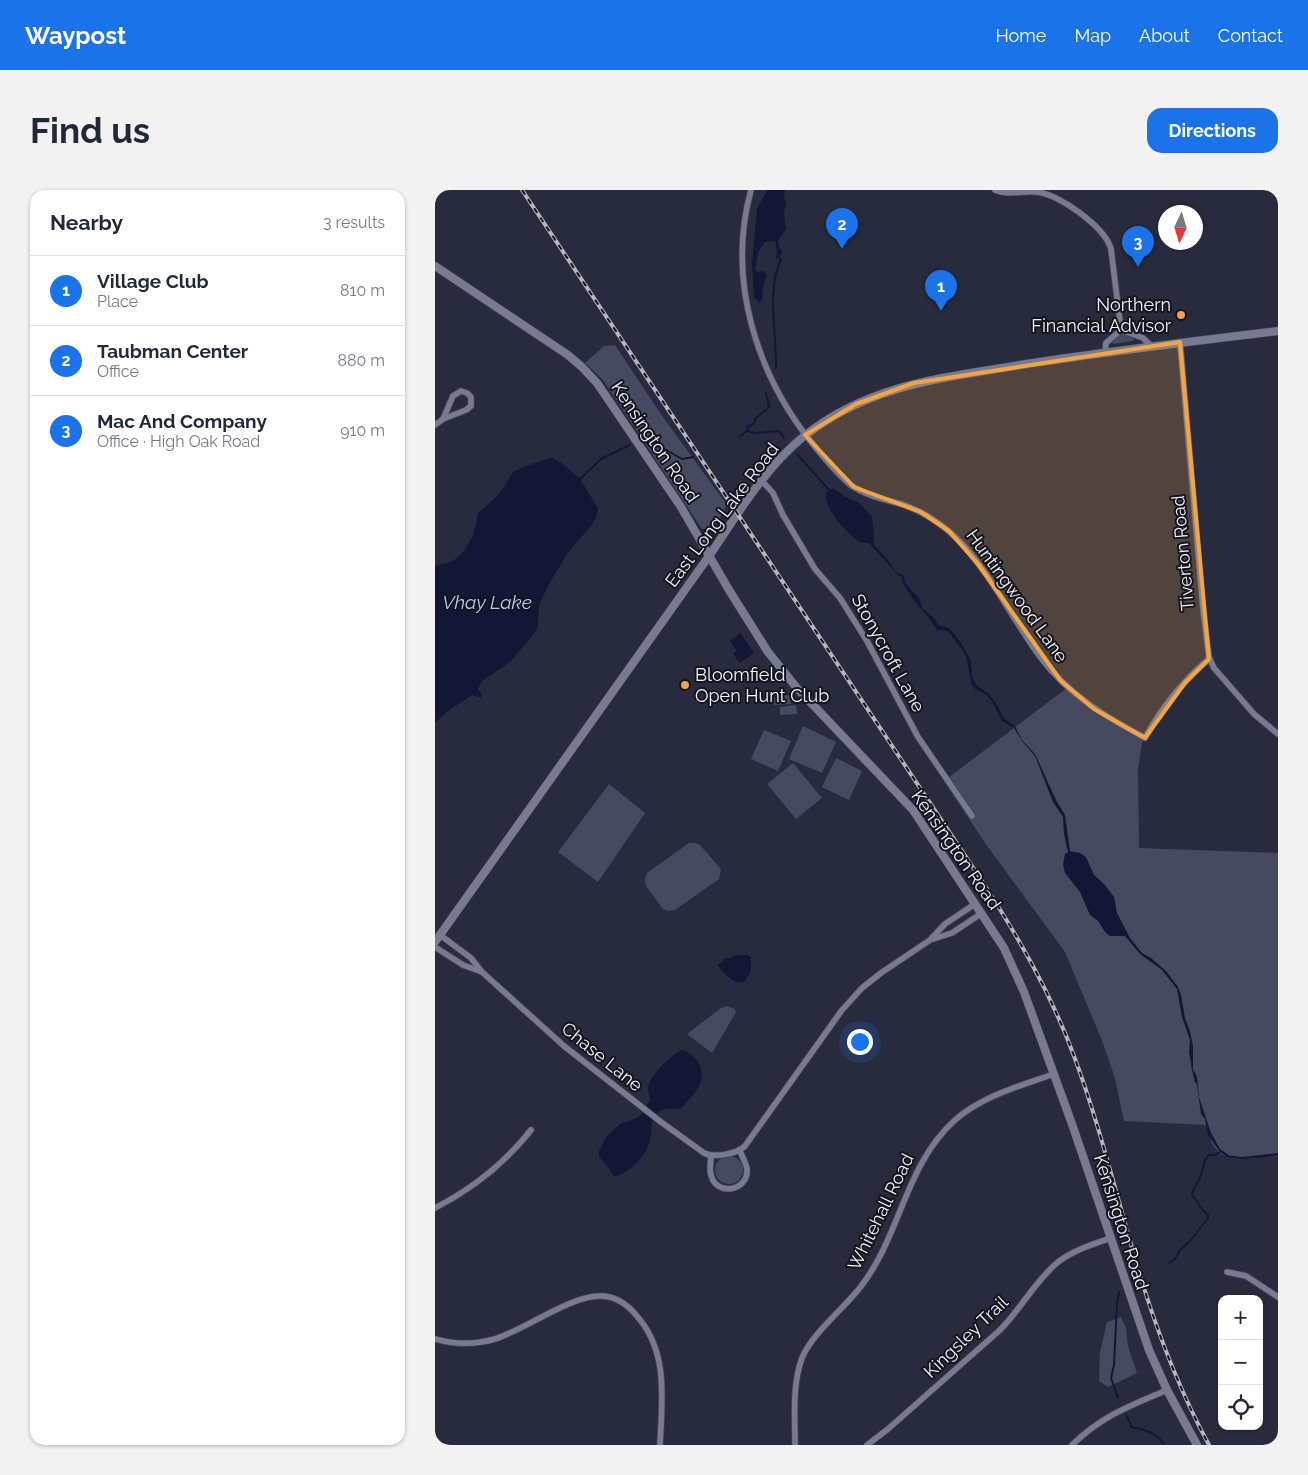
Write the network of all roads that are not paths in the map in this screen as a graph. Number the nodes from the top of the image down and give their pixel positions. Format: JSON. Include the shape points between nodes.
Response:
{"nodes":[{"id":1,"x":751,"y":190,"type":"edge"},
{"id":2,"x":995,"y":190,"type":"edge"},
{"id":3,"x":435,"y":266,"type":"edge"},
{"id":4,"x":1121,"y":330,"type":"junction"},
{"id":5,"x":1278,"y":331,"type":"edge"},
{"id":6,"x":1180,"y":342,"type":"junction"},
{"id":7,"x":1151,"y":346,"type":"junction"},
{"id":8,"x":1105,"y":352,"type":"junction"},
{"id":9,"x":443,"y":418,"type":"junction"},
{"id":10,"x":435,"y":425,"type":"edge"},
{"id":11,"x":805,"y":435,"type":"junction"},
{"id":12,"x":762,"y":481,"type":"junction"},
{"id":13,"x":709,"y":556,"type":"junction"},
{"id":14,"x":1209,"y":659,"type":"junction"},
{"id":15,"x":1278,"y":734,"type":"edge"},
{"id":16,"x":972,"y":816,"type":"dead end"},
{"id":17,"x":975,"y":904,"type":"junction"},
{"id":18,"x":981,"y":913,"type":"junction"},
{"id":19,"x":437,"y":939,"type":"edge"},
{"id":20,"x":930,"y":940,"type":"junction"},
{"id":21,"x":435,"y":947,"type":"edge"},
{"id":22,"x":481,"y":972,"type":"junction"},
{"id":23,"x":1054,"y":1074,"type":"junction"},
{"id":24,"x":531,"y":1130,"type":"dead end"},
{"id":25,"x":740,"y":1151,"type":"junction"},
{"id":26,"x":711,"y":1156,"type":"junction"},
{"id":27,"x":435,"y":1208,"type":"edge"},
{"id":28,"x":1111,"y":1238,"type":"junction"},
{"id":29,"x":1227,"y":1272,"type":"dead end"},
{"id":30,"x":1278,"y":1297,"type":"edge"},
{"id":31,"x":435,"y":1339,"type":"edge"},
{"id":32,"x":1167,"y":1390,"type":"junction"},
{"id":33,"x":660,"y":1445,"type":"edge"},
{"id":34,"x":795,"y":1445,"type":"edge"},
{"id":35,"x":867,"y":1445,"type":"edge"},
{"id":36,"x":1071,"y":1445,"type":"edge"},
{"id":37,"x":1197,"y":1445,"type":"edge"}],
"edges":[{"from":1,"to":11,"type":"street","via":[[743,251],[747,306],[769,375]]},
{"from":2,"to":4,"type":"street","via":[[1037,192],[1057,198],[1091,222],[1110,243]]},
{"from":3,"to":13,"type":"street","name":"Kensington Road","via":[[568,356],[589,374],[681,507]]},
{"from":4,"to":7,"type":"street","via":[[1143,338]]},
{"from":4,"to":8,"type":"street","via":[[1107,343]]},
{"from":5,"to":6,"type":"street","name":"East Long Lake Road"},
{"from":6,"to":7,"type":"street","name":"East Long Lake Road"},
{"from":6,"to":14,"type":"street","name":"Tiverton Road"},
{"from":7,"to":8,"type":"street","name":"East Long Lake Road"},
{"from":8,"to":11,"type":"street","name":"East Long Lake Road","via":[[903,386],[856,404]]},
{"from":9,"to":9,"type":"street","via":[[469,409],[472,400],[469,395],[464,392],[455,394]]},
{"from":9,"to":10,"type":"street"},
{"from":11,"to":12,"type":"street","name":"East Long Lake Road","via":[[780,458]]},
{"from":11,"to":14,"type":"street","name":"Huntingwood Lane","via":[[854,487],[921,512],[949,532],[978,564],[1057,677],[1094,709],[1135,733],[1145,738],[1195,670]]},
{"from":12,"to":13,"type":"street","name":"East Long Lake Road"},
{"from":12,"to":16,"type":"street","name":"Stonycroft Lane","via":[[773,493],[815,569],[841,600],[867,641],[915,733]]},
{"from":13,"to":17,"type":"street","name":"Kensington Road","via":[[768,652],[796,687],[913,810]]},
{"from":13,"to":19,"type":"street","name":"East Long Lake Road"},
{"from":14,"to":15,"type":"street","name":"Tiverton Road","via":[[1258,718]]},
{"from":17,"to":18,"type":"street","name":"Kensington Road"},
{"from":17,"to":20,"type":"street","via":[[945,924]]},
{"from":18,"to":20,"type":"street","via":[[951,932]]},
{"from":18,"to":23,"type":"street","name":"Kensington Road","via":[[1013,964]]},
{"from":19,"to":22,"type":"street","name":"Chase Lane","via":[[471,958]]},
{"from":20,"to":25,"type":"street","via":[[853,996]]},
{"from":21,"to":22,"type":"street","name":"Chase Lane"},
{"from":22,"to":26,"type":"street","name":"Chase Lane","via":[[553,1037],[661,1122]]},
{"from":23,"to":28,"type":"street","name":"Kensington Road"},
{"from":23,"to":34,"type":"street","name":"Whitehall Road","via":[[970,1109],[954,1121],[929,1149],[870,1274],[803,1357],[796,1378]]},
{"from":24,"to":27,"type":"street","via":[[488,1173]]},
{"from":25,"to":26,"type":"street"},
{"from":25,"to":26,"type":"street","via":[[746,1176],[740,1185],[731,1189],[722,1188],[712,1179]]},
{"from":28,"to":32,"type":"street","name":"Kensington Road","via":[[1146,1341]]},
{"from":28,"to":35,"type":"street","name":"Kingsley Trail","via":[[1059,1262],[1000,1330]]},
{"from":29,"to":30,"type":"street","via":[[1246,1276]]},
{"from":31,"to":33,"type":"street","via":[[457,1344],[479,1343],[513,1332],[583,1300],[599,1296],[617,1300],[645,1325],[657,1350],[663,1389]]},
{"from":32,"to":36,"type":"street","via":[[1104,1418]]},
{"from":32,"to":37,"type":"street","name":"Kensington Road"}]}
